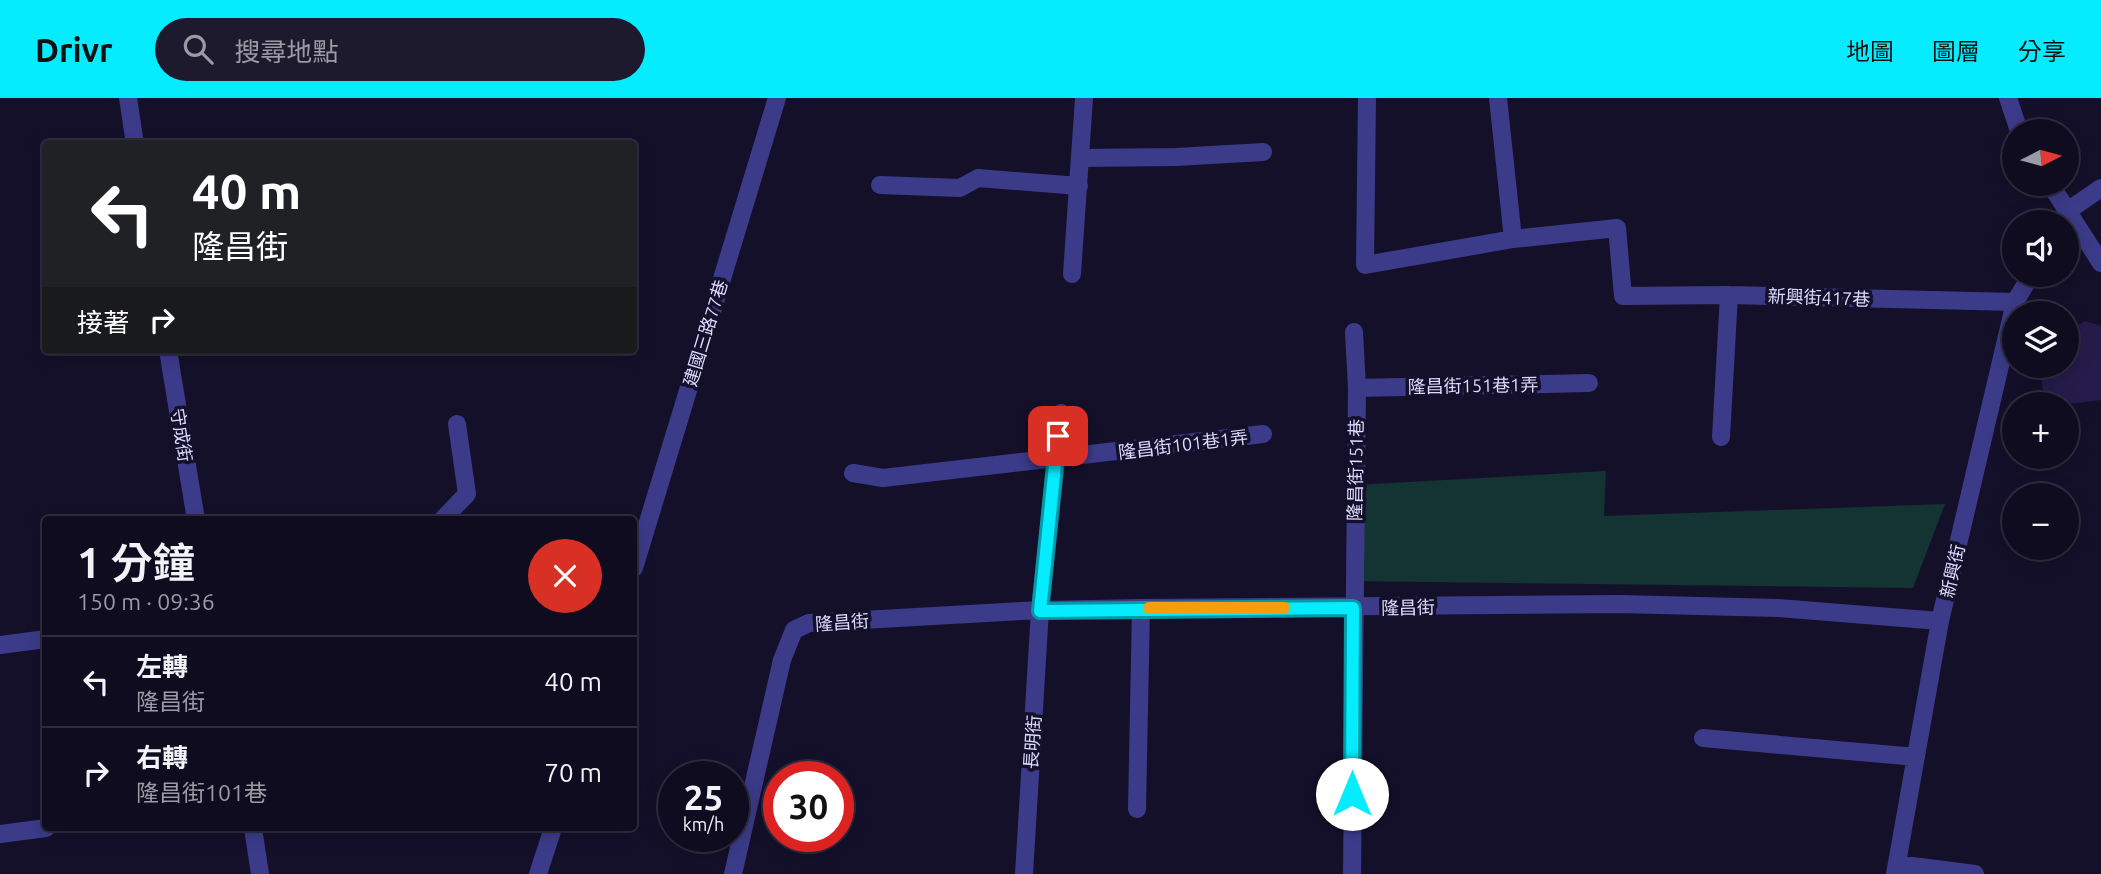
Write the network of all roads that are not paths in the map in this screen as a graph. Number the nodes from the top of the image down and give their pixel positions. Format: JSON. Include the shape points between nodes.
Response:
{"nodes":[{"id":1,"x":128,"y":98,"type":"edge"},
{"id":2,"x":776,"y":98,"type":"edge"},
{"id":3,"x":1084,"y":98,"type":"edge"},
{"id":4,"x":1367,"y":98,"type":"edge"},
{"id":5,"x":1497,"y":98,"type":"edge"},
{"id":6,"x":2008,"y":98,"type":"edge"},
{"id":7,"x":2015,"y":119,"type":"edge"},
{"id":8,"x":134,"y":140,"type":"edge"},
{"id":9,"x":1263,"y":152,"type":"dead end"},
{"id":10,"x":1081,"y":158,"type":"junction"},
{"id":11,"x":880,"y":185,"type":"dead end"},
{"id":12,"x":1079,"y":186,"type":"junction"},
{"id":13,"x":2101,"y":188,"type":"edge"},
{"id":14,"x":2073,"y":210,"type":"edge"},
{"id":15,"x":2079,"y":236,"type":"edge"},
{"id":16,"x":1513,"y":239,"type":"junction"},
{"id":17,"x":2101,"y":263,"type":"edge"},
{"id":18,"x":1072,"y":274,"type":"dead end"},
{"id":19,"x":1729,"y":295,"type":"junction"},
{"id":20,"x":2002,"y":302,"type":"edge"},
{"id":21,"x":1354,"y":332,"type":"dead end"},
{"id":22,"x":169,"y":354,"type":"edge"},
{"id":23,"x":2002,"y":357,"type":"edge"},
{"id":24,"x":1589,"y":383,"type":"dead end"},
{"id":25,"x":1357,"y":388,"type":"junction"},
{"id":26,"x":1061,"y":413,"type":"dead end"},
{"id":27,"x":457,"y":424,"type":"dead end"},
{"id":28,"x":1263,"y":434,"type":"dead end"},
{"id":29,"x":1721,"y":437,"type":"dead end"},
{"id":30,"x":1055,"y":459,"type":"junction"},
{"id":31,"x":853,"y":473,"type":"dead end"},
{"id":32,"x":195,"y":516,"type":"edge"},
{"id":33,"x":446,"y":516,"type":"edge"},
{"id":34,"x":637,"y":558,"type":"edge"},
{"id":35,"x":1142,"y":608,"type":"junction"},
{"id":36,"x":1353,"y":608,"type":"junction"},
{"id":37,"x":1040,"y":611,"type":"junction"},
{"id":38,"x":1940,"y":621,"type":"junction"},
{"id":39,"x":42,"y":640,"type":"edge"},
{"id":40,"x":0,"y":645,"type":"edge"},
{"id":41,"x":1703,"y":738,"type":"dead end"},
{"id":42,"x":1916,"y":757,"type":"junction"},
{"id":43,"x":1137,"y":809,"type":"dead end"},
{"id":44,"x":42,"y":829,"type":"edge"},
{"id":45,"x":253,"y":831,"type":"edge"},
{"id":46,"x":552,"y":831,"type":"edge"},
{"id":47,"x":0,"y":834,"type":"edge"},
{"id":48,"x":1896,"y":869,"type":"edge"},
{"id":49,"x":260,"y":874,"type":"edge"},
{"id":50,"x":538,"y":874,"type":"edge"},
{"id":51,"x":733,"y":874,"type":"edge"},
{"id":52,"x":1024,"y":874,"type":"edge"},
{"id":53,"x":1352,"y":874,"type":"edge"},
{"id":54,"x":1975,"y":874,"type":"edge"}],
"edges":[{"from":1,"to":8,"type":"street"},
{"from":2,"to":34,"type":"street","name":"建國三路77巷"},
{"from":3,"to":10,"type":"street"},
{"from":4,"to":16,"type":"street","via":[[1365,265]]},
{"from":5,"to":16,"type":"street"},
{"from":6,"to":7,"type":"street"},
{"from":9,"to":10,"type":"street"},
{"from":10,"to":12,"type":"street"},
{"from":11,"to":12,"type":"street","via":[[960,188],[978,178]]},
{"from":12,"to":18,"type":"street"},
{"from":13,"to":14,"type":"street"},
{"from":15,"to":17,"type":"street"},
{"from":16,"to":19,"type":"street","name":"新興街417巷","via":[[1617,228],[1623,296]]},
{"from":19,"to":20,"type":"street","name":"新興街417巷"},
{"from":19,"to":29,"type":"street"},
{"from":21,"to":25,"type":"street","name":"隆昌街151巷"},
{"from":22,"to":32,"type":"street","name":"守成街"},
{"from":23,"to":38,"type":"street","name":"新興街"},
{"from":24,"to":25,"type":"street","name":"隆昌街151巷1弄"},
{"from":25,"to":36,"type":"street","name":"隆昌街151巷"},
{"from":26,"to":30,"type":"street","name":"長明街"},
{"from":27,"to":33,"type":"street","via":[[467,494]]},
{"from":28,"to":30,"type":"street","name":"隆昌街101巷1弄"},
{"from":30,"to":31,"type":"street","name":"隆昌街101巷1弄","via":[[883,478]]},
{"from":30,"to":37,"type":"street","name":"長明街"},
{"from":35,"to":36,"type":"street","name":"隆昌街"},
{"from":35,"to":37,"type":"street","name":"隆昌街"},
{"from":35,"to":43,"type":"street"},
{"from":36,"to":38,"type":"street","name":"隆昌街","via":[[1620,604],[1777,608]]},
{"from":36,"to":53,"type":"street","name":"隆昌街151巷"},
{"from":37,"to":51,"type":"street","name":"隆昌街","via":[[809,623],[794,630],[782,660]]},
{"from":37,"to":52,"type":"street","name":"長明街"},
{"from":38,"to":42,"type":"street","name":"新興街"},
{"from":39,"to":40,"type":"street"},
{"from":41,"to":42,"type":"street"},
{"from":42,"to":48,"type":"street","name":"新興街"},
{"from":44,"to":47,"type":"street"},
{"from":45,"to":49,"type":"street"},
{"from":46,"to":50,"type":"street"},
{"from":48,"to":54,"type":"street"}]}
